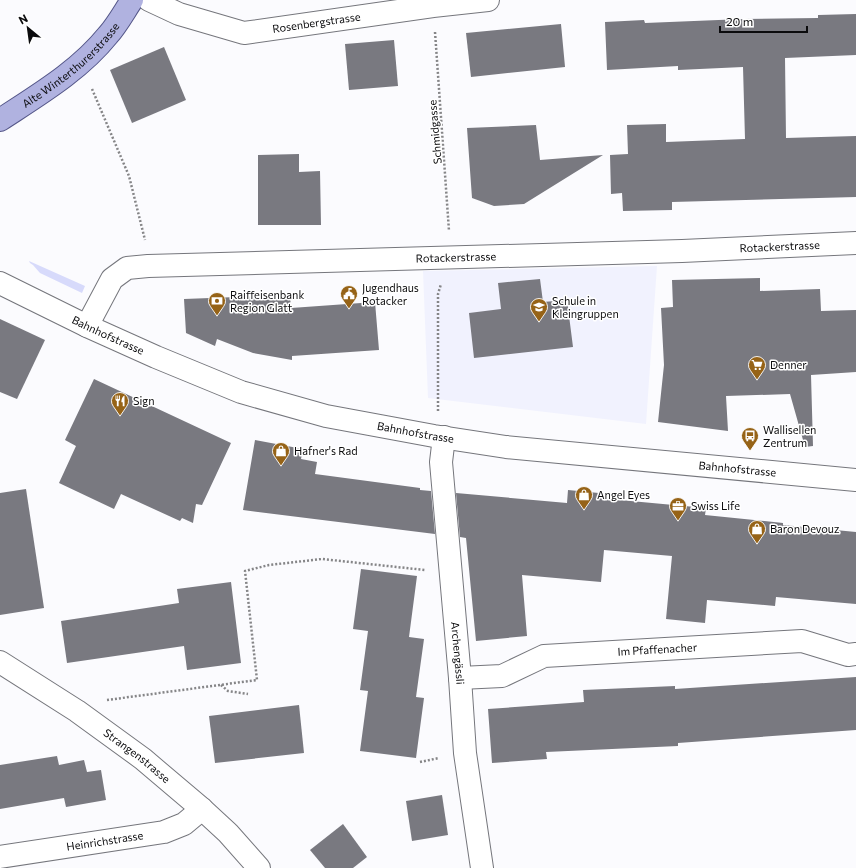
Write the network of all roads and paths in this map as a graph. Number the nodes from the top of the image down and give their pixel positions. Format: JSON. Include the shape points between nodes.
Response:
{"nodes":[{"id":1,"x":132,"y":0,"type":"edge"},
{"id":2,"x":149,"y":0,"type":"edge"},
{"id":3,"x":488,"y":0,"type":"edge"},
{"id":4,"x":433,"y":6,"type":"junction"},
{"id":5,"x":90,"y":84,"type":"dead end"},
{"id":6,"x":0,"y":120,"type":"edge"},
{"id":7,"x":856,"y":243,"type":"edge"},
{"id":8,"x":146,"y":247,"type":"dead end"},
{"id":9,"x":451,"y":257,"type":"junction"},
{"id":10,"x":0,"y":284,"type":"edge"},
{"id":11,"x":87,"y":326,"type":"junction"},
{"id":12,"x":438,"y":411,"type":"dead end"},
{"id":13,"x":444,"y":438,"type":"junction"},
{"id":14,"x":856,"y":480,"type":"edge"},
{"id":15,"x":451,"y":572,"type":"junction"},
{"id":16,"x":856,"y":654,"type":"edge"},
{"id":17,"x":0,"y":662,"type":"edge"},
{"id":18,"x":460,"y":678,"type":"junction"},
{"id":19,"x":220,"y":684,"type":"junction"},
{"id":20,"x":248,"y":694,"type":"dead end"},
{"id":21,"x":100,"y":700,"type":"dead end"},
{"id":22,"x":432,"y":759,"type":"dead end"},
{"id":23,"x":420,"y":762,"type":"dead end"},
{"id":24,"x":202,"y":809,"type":"junction"},
{"id":25,"x":0,"y":857,"type":"edge"},
{"id":26,"x":259,"y":868,"type":"edge"},
{"id":27,"x":482,"y":868,"type":"edge"}],
"edges":[{"from":1,"to":6,"type":"main road","name":"Alte Winterthurerstrasse","via":[[108,35],[80,63],[47,89]]},
{"from":2,"to":4,"type":"street","name":"Rosenbergstrasse","via":[[179,14],[244,33]]},
{"from":3,"to":4,"type":"street","name":"Rosenbergstrasse"},
{"from":4,"to":9,"type":"path","name":"Schmidgasse"},
{"from":5,"to":8,"type":"path","via":[[129,176]]},
{"from":7,"to":9,"type":"street","name":"Rotackerstrasse"},
{"from":9,"to":11,"type":"street","name":"Rotackerstrasse","via":[[128,268],[112,279]]},
{"from":9,"to":12,"type":"path","via":[[438,294]]},
{"from":10,"to":11,"type":"street","name":"Bahnhofstrasse"},
{"from":11,"to":13,"type":"street","name":"Bahnhofstrasse","via":[[241,392],[326,416]]},
{"from":13,"to":14,"type":"street","name":"Bahnhofstrasse","via":[[506,447]]},
{"from":13,"to":15,"type":"street","name":"Archengässli","via":[[441,462]]},
{"from":15,"to":18,"type":"street","name":"Archengässli"},
{"from":15,"to":19,"type":"path","via":[[322,559],[269,565],[245,571],[257,680]]},
{"from":16,"to":18,"type":"street","name":"Im Pfaffenacher","via":[[802,641],[544,656],[502,676]]},
{"from":17,"to":24,"type":"street","name":"Strangenstrasse","via":[[77,711],[143,758]]},
{"from":18,"to":27,"type":"street","name":"Archengässli","via":[[465,753]]},
{"from":19,"to":20,"type":"path","via":[[228,691]]},
{"from":19,"to":21,"type":"path"},
{"from":22,"to":23,"type":"path"},
{"from":24,"to":25,"type":"street","name":"Heinrichstrasse","via":[[184,824],[164,832]]},
{"from":24,"to":26,"type":"street","name":"Strangenstrasse","via":[[228,833]]}]}
